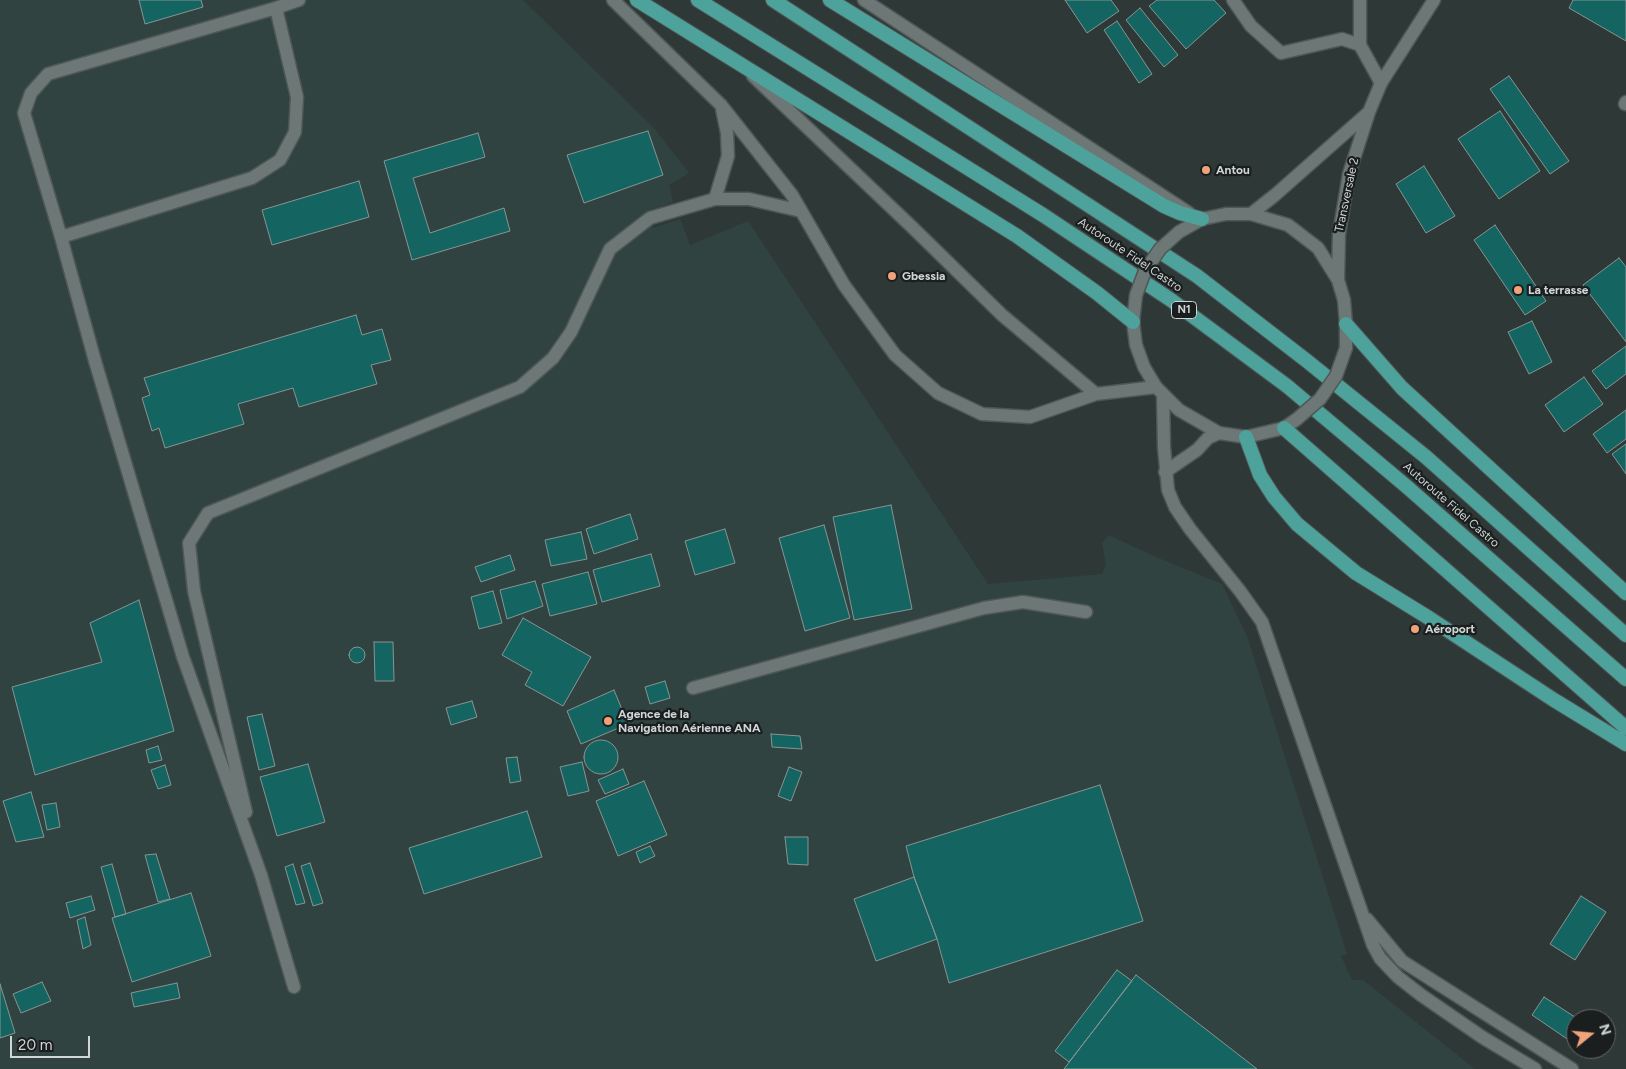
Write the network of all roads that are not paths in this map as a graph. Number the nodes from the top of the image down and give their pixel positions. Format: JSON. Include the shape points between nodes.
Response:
{"nodes":[{"id":1,"x":299,"y":0,"type":"edge"},
{"id":2,"x":613,"y":0,"type":"edge"},
{"id":3,"x":638,"y":0,"type":"edge"},
{"id":4,"x":698,"y":0,"type":"edge"},
{"id":5,"x":773,"y":0,"type":"edge"},
{"id":6,"x":830,"y":0,"type":"edge"},
{"id":7,"x":864,"y":0,"type":"edge"},
{"id":8,"x":1233,"y":0,"type":"edge"},
{"id":9,"x":1360,"y":0,"type":"edge"},
{"id":10,"x":1434,"y":0,"type":"edge"},
{"id":11,"x":276,"y":8,"type":"junction"},
{"id":12,"x":1360,"y":45,"type":"junction"},
{"id":13,"x":740,"y":64,"type":"junction"},
{"id":14,"x":1381,"y":83,"type":"junction"},
{"id":15,"x":721,"y":105,"type":"junction"},
{"id":16,"x":1369,"y":112,"type":"junction"},
{"id":17,"x":715,"y":199,"type":"junction"},
{"id":18,"x":801,"y":211,"type":"junction"},
{"id":19,"x":1251,"y":214,"type":"junction"},
{"id":20,"x":1199,"y":218,"type":"junction"},
{"id":21,"x":61,"y":237,"type":"junction"},
{"id":22,"x":1338,"y":280,"type":"junction"},
{"id":23,"x":1133,"y":322,"type":"junction"},
{"id":24,"x":1346,"y":324,"type":"junction"},
{"id":25,"x":1160,"y":391,"type":"junction"},
{"id":26,"x":1096,"y":394,"type":"junction"},
{"id":27,"x":1284,"y":428,"type":"junction"},
{"id":28,"x":1219,"y":433,"type":"junction"},
{"id":29,"x":1246,"y":437,"type":"junction"},
{"id":30,"x":1165,"y":472,"type":"junction"},
{"id":31,"x":1626,"y":593,"type":"edge"},
{"id":32,"x":1086,"y":612,"type":"dead end"},
{"id":33,"x":1626,"y":635,"type":"edge"},
{"id":34,"x":1626,"y":679,"type":"edge"},
{"id":35,"x":693,"y":688,"type":"dead end"},
{"id":36,"x":1626,"y":728,"type":"edge"},
{"id":37,"x":1626,"y":744,"type":"edge"},
{"id":38,"x":260,"y":875,"type":"junction"},
{"id":39,"x":1361,"y":911,"type":"junction"},
{"id":40,"x":294,"y":987,"type":"dead end"},
{"id":41,"x":1536,"y":1069,"type":"edge"},
{"id":42,"x":1572,"y":1069,"type":"edge"}],
"edges":[{"from":1,"to":11,"type":"street"},
{"from":2,"to":15,"type":"street"},
{"from":3,"to":13,"type":"highway"},
{"from":4,"to":34,"type":"highway","name":"Autoroute Fidel Castro","number":"N1","via":[[1043,215],[1178,306],[1287,386]]},
{"from":5,"to":33,"type":"highway","name":"Autoroute Fidel Castro","via":[[1197,276],[1426,457]]},
{"from":6,"to":20,"type":"highway","via":[[1164,206]]},
{"from":7,"to":20,"type":"street"},
{"from":8,"to":12,"type":"street","via":[[1251,26],[1281,54],[1342,39]]},
{"from":9,"to":12,"type":"street"},
{"from":10,"to":14,"type":"street","name":"Transversale 2"},
{"from":11,"to":21,"type":"street","via":[[298,97],[295,132],[280,160],[252,178]]},
{"from":11,"to":21,"type":"street","via":[[48,74],[31,93],[24,113]]},
{"from":12,"to":14,"type":"street"},
{"from":13,"to":23,"type":"highway","via":[[1017,236]]},
{"from":13,"to":26,"type":"street","via":[[1002,315]]},
{"from":14,"to":16,"type":"street","name":"Transversale 2"},
{"from":15,"to":17,"type":"street","via":[[728,156]]},
{"from":15,"to":18,"type":"street"},
{"from":16,"to":19,"type":"street","name":"Transversale 2"},
{"from":16,"to":22,"type":"street","name":"Transversale 2","via":[[1350,174],[1339,234]]},
{"from":17,"to":18,"type":"street","via":[[749,199]]},
{"from":17,"to":38,"type":"street","via":[[650,218],[610,249],[571,332],[553,358],[520,387],[208,513],[189,543],[194,591]]},
{"from":18,"to":26,"type":"street","via":[[844,285],[895,355],[938,393],[982,414],[1030,416]]},
{"from":19,"to":20,"type":"street"},
{"from":19,"to":22,"type":"street","via":[[1288,225],[1318,248]]},
{"from":20,"to":23,"type":"street","bridge":true,"via":[[1160,249],[1145,271],[1136,295]]},
{"from":21,"to":38,"type":"street","via":[[183,657]]},
{"from":22,"to":24,"type":"street"},
{"from":23,"to":25,"type":"street","via":[[1144,367]]},
{"from":24,"to":27,"type":"street","bridge":true,"via":[[1346,348],[1336,376],[1320,399]]},
{"from":24,"to":31,"type":"highway","via":[[1402,388]]},
{"from":25,"to":26,"type":"street"},
{"from":25,"to":28,"type":"street","via":[[1178,410]]},
{"from":25,"to":30,"type":"street"},
{"from":27,"to":29,"type":"street"},
{"from":27,"to":36,"type":"highway"},
{"from":28,"to":29,"type":"street"},
{"from":28,"to":30,"type":"street"},
{"from":29,"to":37,"type":"highway","via":[[1260,475],[1274,497],[1297,524],[1356,573]]},
{"from":30,"to":39,"type":"street","via":[[1168,490],[1180,514],[1262,622]]},
{"from":32,"to":35,"type":"street","via":[[1023,602],[984,608]]},
{"from":38,"to":40,"type":"street"},
{"from":39,"to":41,"type":"street","via":[[1380,958],[1398,977]]},
{"from":39,"to":42,"type":"street","via":[[1402,961]]}]}
